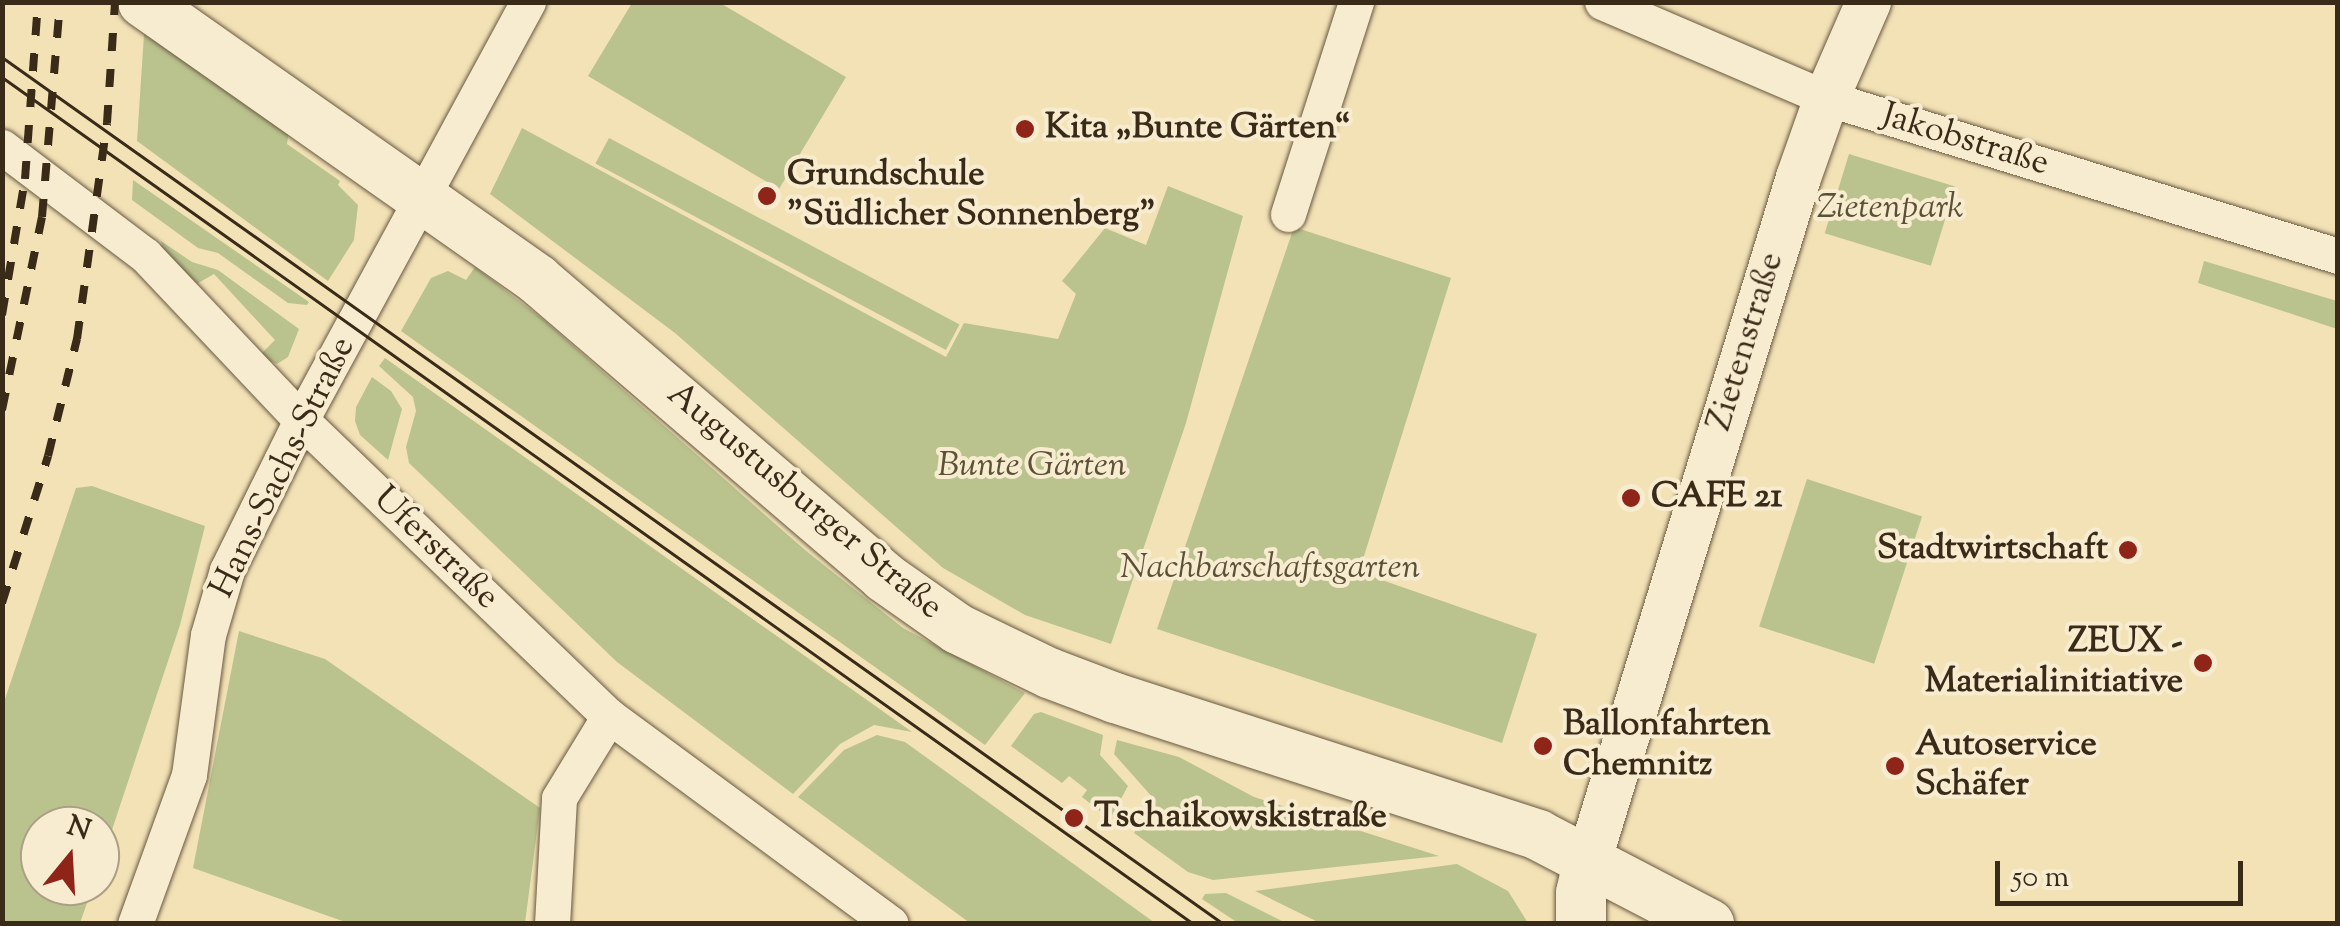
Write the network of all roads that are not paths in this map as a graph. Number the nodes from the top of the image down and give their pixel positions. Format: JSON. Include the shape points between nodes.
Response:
{"nodes":[{"id":1,"x":143,"y":2,"type":"edge"},
{"id":2,"x":528,"y":2,"type":"edge"},
{"id":3,"x":1356,"y":2,"type":"edge"},
{"id":4,"x":1602,"y":2,"type":"edge"},
{"id":5,"x":1868,"y":2,"type":"edge"},
{"id":6,"x":1826,"y":98,"type":"junction"},
{"id":7,"x":2,"y":147,"type":"edge"},
{"id":8,"x":422,"y":199,"type":"junction"},
{"id":9,"x":1288,"y":214,"type":"dead end"},
{"id":10,"x":2338,"y":256,"type":"edge"},
{"id":11,"x":301,"y":420,"type":"junction"},
{"id":12,"x":609,"y":716,"type":"junction"},
{"id":13,"x":1589,"y":858,"type":"junction"},
{"id":14,"x":136,"y":924,"type":"edge"},
{"id":15,"x":552,"y":924,"type":"edge"},
{"id":16,"x":891,"y":924,"type":"edge"},
{"id":17,"x":1581,"y":924,"type":"edge"},
{"id":18,"x":1709,"y":924,"type":"edge"}],
"edges":[{"from":1,"to":8,"type":"main road","name":"Augustusburger Straße"},
{"from":2,"to":8,"type":"street","name":"Hans-Sachs-Straße"},
{"from":3,"to":9,"type":"street"},
{"from":4,"to":6,"type":"street","name":"Jakobstraße"},
{"from":5,"to":6,"type":"street","name":"Zietenstraße"},
{"from":6,"to":10,"type":"street","name":"Jakobstraße"},
{"from":6,"to":13,"type":"street","name":"Zietenstraße"},
{"from":7,"to":11,"type":"street","name":"Uferstraße","via":[[146,254]]},
{"from":8,"to":11,"type":"street","name":"Hans-Sachs-Straße"},
{"from":8,"to":13,"type":"main road","name":"Augustusburger Straße","via":[[538,280],[884,577],[958,629],[1102,694],[1476,812]]},
{"from":11,"to":12,"type":"street","name":"Uferstraße"},
{"from":11,"to":14,"type":"street","name":"Hans-Sachs-Straße","via":[[227,570],[208,635],[189,774]]},
{"from":12,"to":15,"type":"street","via":[[558,798]]},
{"from":12,"to":16,"type":"street","name":"Uferstraße"},
{"from":13,"to":17,"type":"main road"},
{"from":13,"to":18,"type":"main road","name":"Augustusburger Straße"}]}
